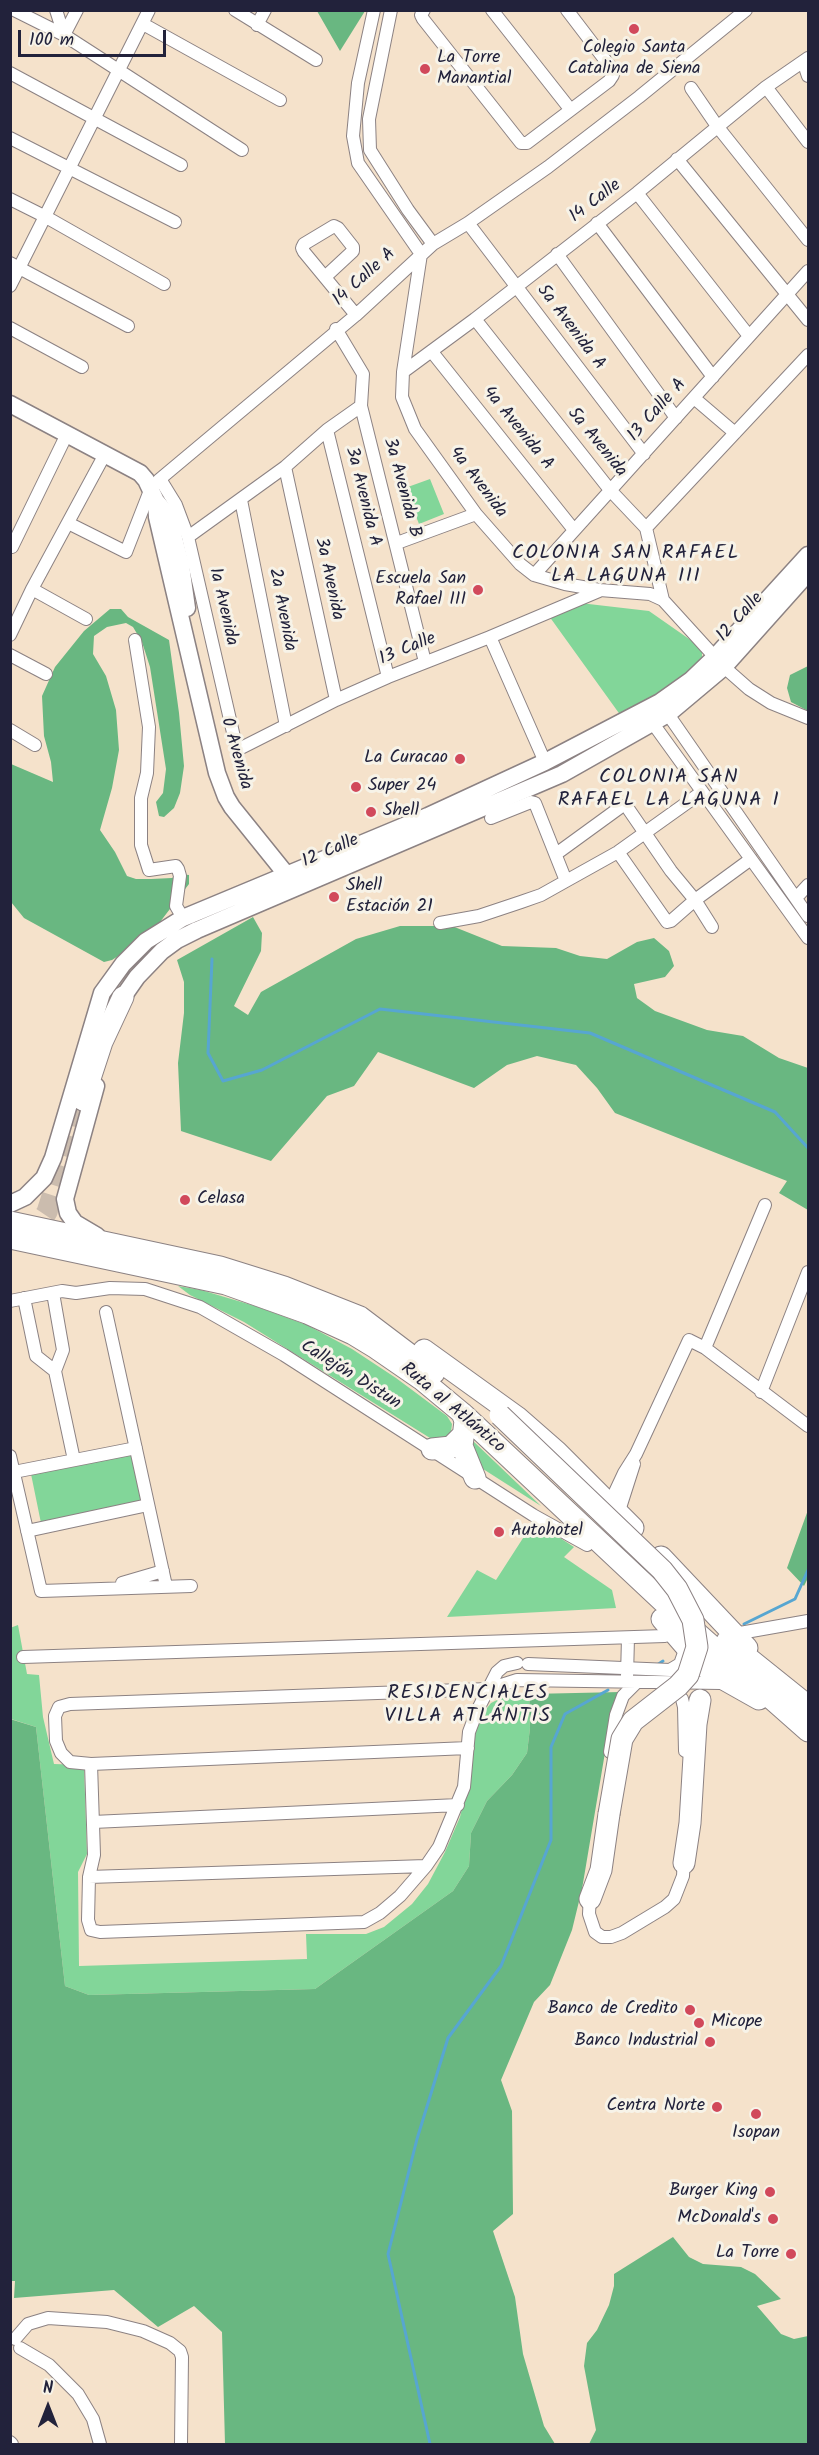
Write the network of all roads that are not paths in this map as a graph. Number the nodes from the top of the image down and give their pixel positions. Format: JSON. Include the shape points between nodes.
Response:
{"nodes":[{"id":1,"x":14,"y":10,"type":"edge"},
{"id":2,"x":56,"y":10,"type":"edge"},
{"id":3,"x":77,"y":10,"type":"edge"},
{"id":4,"x":149,"y":10,"type":"edge"},
{"id":5,"x":235,"y":10,"type":"edge"},
{"id":6,"x":265,"y":10,"type":"edge"},
{"id":7,"x":374,"y":10,"type":"edge"},
{"id":8,"x":391,"y":10,"type":"edge"},
{"id":9,"x":424,"y":10,"type":"edge"},
{"id":10,"x":492,"y":10,"type":"edge"},
{"id":11,"x":567,"y":10,"type":"edge"},
{"id":12,"x":747,"y":10,"type":"edge"},
{"id":13,"x":142,"y":24,"type":"junction"},
{"id":14,"x":257,"y":26,"type":"junction"},
{"id":15,"x":64,"y":35,"type":"junction"},
{"id":16,"x":808,"y":58,"type":"edge"},
{"id":17,"x":316,"y":60,"type":"dead end"},
{"id":18,"x":119,"y":72,"type":"junction"},
{"id":19,"x":10,"y":73,"type":"edge"},
{"id":20,"x":808,"y":76,"type":"edge"},
{"id":21,"x":766,"y":87,"type":"junction"},
{"id":22,"x":691,"y":88,"type":"dead end"},
{"id":23,"x":280,"y":100,"type":"dead end"},
{"id":24,"x":570,"y":109,"type":"junction"},
{"id":25,"x":95,"y":118,"type":"junction"},
{"id":26,"x":717,"y":126,"type":"junction"},
{"id":27,"x":807,"y":134,"type":"edge"},
{"id":28,"x":10,"y":138,"type":"edge"},
{"id":29,"x":242,"y":150,"type":"dead end"},
{"id":30,"x":678,"y":159,"type":"junction"},
{"id":31,"x":181,"y":165,"type":"dead end"},
{"id":32,"x":71,"y":168,"type":"junction"},
{"id":33,"x":637,"y":193,"type":"junction"},
{"id":34,"x":10,"y":199,"type":"edge"},
{"id":35,"x":46,"y":217,"type":"junction"},
{"id":36,"x":175,"y":222,"type":"dead end"},
{"id":37,"x":468,"y":223,"type":"junction"},
{"id":38,"x":597,"y":223,"type":"junction"},
{"id":39,"x":808,"y":240,"type":"edge"},
{"id":40,"x":433,"y":244,"type":"junction"},
{"id":41,"x":421,"y":254,"type":"junction"},
{"id":42,"x":557,"y":254,"type":"junction"},
{"id":43,"x":16,"y":265,"type":"edge"},
{"id":44,"x":808,"y":271,"type":"edge"},
{"id":45,"x":325,"y":277,"type":"dead end"},
{"id":46,"x":164,"y":284,"type":"dead end"},
{"id":47,"x":10,"y":286,"type":"edge"},
{"id":48,"x":516,"y":287,"type":"junction"},
{"id":49,"x":788,"y":292,"type":"junction"},
{"id":50,"x":356,"y":315,"type":"junction"},
{"id":51,"x":475,"y":320,"type":"junction"},
{"id":52,"x":808,"y":320,"type":"edge"},
{"id":53,"x":128,"y":326,"type":"dead end"},
{"id":54,"x":10,"y":328,"type":"edge"},
{"id":55,"x":336,"y":329,"type":"junction"},
{"id":56,"x":749,"y":336,"type":"junction"},
{"id":57,"x":432,"y":352,"type":"junction"},
{"id":58,"x":808,"y":355,"type":"edge"},
{"id":59,"x":82,"y":367,"type":"dead end"},
{"id":60,"x":403,"y":372,"type":"junction"},
{"id":61,"x":713,"y":377,"type":"junction"},
{"id":62,"x":694,"y":398,"type":"junction"},
{"id":63,"x":10,"y":404,"type":"edge"},
{"id":64,"x":361,"y":406,"type":"junction"},
{"id":65,"x":676,"y":418,"type":"junction"},
{"id":66,"x":327,"y":430,"type":"junction"},
{"id":67,"x":735,"y":433,"type":"junction"},
{"id":68,"x":67,"y":434,"type":"junction"},
{"id":69,"x":105,"y":454,"type":"junction"},
{"id":70,"x":644,"y":454,"type":"junction"},
{"id":71,"x":285,"y":466,"type":"junction"},
{"id":72,"x":156,"y":490,"type":"junction"},
{"id":73,"x":610,"y":490,"type":"junction"},
{"id":74,"x":241,"y":500,"type":"junction"},
{"id":75,"x":476,"y":514,"type":"junction"},
{"id":76,"x":68,"y":523,"type":"junction"},
{"id":77,"x":646,"y":528,"type":"junction"},
{"id":78,"x":574,"y":530,"type":"junction"},
{"id":79,"x":188,"y":537,"type":"junction"},
{"id":80,"x":397,"y":543,"type":"junction"},
{"id":81,"x":12,"y":547,"type":"dead end"},
{"id":82,"x":808,"y":555,"type":"edge"},
{"id":83,"x":808,"y":573,"type":"edge"},
{"id":84,"x":534,"y":575,"type":"junction"},
{"id":85,"x":32,"y":589,"type":"junction"},
{"id":86,"x":600,"y":590,"type":"junction"},
{"id":87,"x":663,"y":600,"type":"junction"},
{"id":88,"x":86,"y":619,"type":"dead end"},
{"id":89,"x":10,"y":635,"type":"edge"},
{"id":90,"x":490,"y":637,"type":"junction"},
{"id":91,"x":135,"y":640,"type":"dead end"},
{"id":92,"x":10,"y":655,"type":"edge"},
{"id":93,"x":425,"y":662,"type":"junction"},
{"id":94,"x":720,"y":662,"type":"junction"},
{"id":95,"x":46,"y":674,"type":"dead end"},
{"id":96,"x":388,"y":677,"type":"junction"},
{"id":97,"x":336,"y":700,"type":"junction"},
{"id":98,"x":664,"y":708,"type":"junction"},
{"id":99,"x":648,"y":717,"type":"junction"},
{"id":100,"x":808,"y":718,"type":"edge"},
{"id":101,"x":286,"y":726,"type":"junction"},
{"id":102,"x":10,"y":729,"type":"edge"},
{"id":103,"x":35,"y":745,"type":"dead end"},
{"id":104,"x":235,"y":748,"type":"joint"},
{"id":105,"x":545,"y":762,"type":"junction"},
{"id":106,"x":702,"y":792,"type":"junction"},
{"id":107,"x":491,"y":818,"type":"dead end"},
{"id":108,"x":645,"y":833,"type":"junction"},
{"id":109,"x":618,"y":852,"type":"junction"},
{"id":110,"x":556,"y":854,"type":"junction"},
{"id":111,"x":751,"y":859,"type":"junction"},
{"id":112,"x":566,"y":881,"type":"junction"},
{"id":113,"x":289,"y":882,"type":"junction"},
{"id":114,"x":808,"y":885,"type":"edge"},
{"id":115,"x":796,"y":898,"type":"junction"},
{"id":116,"x":695,"y":900,"type":"junction"},
{"id":117,"x":808,"y":913,"type":"edge"},
{"id":118,"x":183,"y":918,"type":"junction"},
{"id":119,"x":440,"y":923,"type":"dead end"},
{"id":120,"x":712,"y":927,"type":"dead end"},
{"id":121,"x":808,"y":938,"type":"edge"},
{"id":122,"x":162,"y":951,"type":"junction"},
{"id":123,"x":110,"y":981,"type":"junction"},
{"id":124,"x":123,"y":997,"type":"junction"},
{"id":125,"x":83,"y":1100,"type":"tunnel mouth"},
{"id":126,"x":10,"y":1204,"type":"edge"},
{"id":127,"x":765,"y":1205,"type":"dead end"},
{"id":128,"x":10,"y":1222,"type":"edge"},
{"id":129,"x":10,"y":1238,"type":"edge"},
{"id":130,"x":142,"y":1249,"type":"junction"},
{"id":131,"x":808,"y":1272,"type":"edge"},
{"id":132,"x":54,"y":1296,"type":"junction"},
{"id":133,"x":10,"y":1301,"type":"edge"},
{"id":134,"x":25,"y":1302,"type":"junction"},
{"id":135,"x":10,"y":1310,"type":"edge"},
{"id":136,"x":106,"y":1312,"type":"dead end"},
{"id":137,"x":360,"y":1317,"type":"junction"},
{"id":138,"x":705,"y":1348,"type":"junction"},
{"id":139,"x":55,"y":1371,"type":"junction"},
{"id":140,"x":761,"y":1392,"type":"junction"},
{"id":141,"x":486,"y":1394,"type":"junction"},
{"id":142,"x":462,"y":1413,"type":"junction"},
{"id":143,"x":808,"y":1426,"type":"edge"},
{"id":144,"x":462,"y":1436,"type":"junction"},
{"id":145,"x":488,"y":1436,"type":"junction"},
{"id":146,"x":136,"y":1448,"type":"junction"},
{"id":147,"x":432,"y":1449,"type":"junction"},
{"id":148,"x":10,"y":1456,"type":"edge"},
{"id":149,"x":74,"y":1460,"type":"junction"},
{"id":150,"x":14,"y":1472,"type":"junction"},
{"id":151,"x":475,"y":1478,"type":"junction"},
{"id":152,"x":148,"y":1505,"type":"junction"},
{"id":153,"x":614,"y":1509,"type":"junction"},
{"id":154,"x":27,"y":1531,"type":"junction"},
{"id":155,"x":587,"y":1545,"type":"junction"},
{"id":156,"x":163,"y":1571,"type":"junction"},
{"id":157,"x":166,"y":1586,"type":"junction"},
{"id":158,"x":191,"y":1586,"type":"dead end"},
{"id":159,"x":101,"y":1588,"type":"junction"},
{"id":160,"x":808,"y":1621,"type":"edge"},
{"id":161,"x":740,"y":1633,"type":"dead end"},
{"id":162,"x":628,"y":1638,"type":"junction"},
{"id":163,"x":674,"y":1639,"type":"junction"},
{"id":164,"x":23,"y":1657,"type":"dead end"},
{"id":165,"x":519,"y":1664,"type":"junction"},
{"id":166,"x":628,"y":1668,"type":"junction"},
{"id":167,"x":756,"y":1678,"type":"dead end"},
{"id":168,"x":517,"y":1680,"type":"junction"},
{"id":169,"x":632,"y":1682,"type":"junction"},
{"id":170,"x":665,"y":1682,"type":"junction"},
{"id":171,"x":732,"y":1685,"type":"junction"},
{"id":172,"x":489,"y":1689,"type":"junction"},
{"id":173,"x":791,"y":1690,"type":"junction"},
{"id":174,"x":702,"y":1691,"type":"junction"},
{"id":175,"x":685,"y":1716,"type":"junction"},
{"id":176,"x":805,"y":1719,"type":"edge"},
{"id":177,"x":468,"y":1748,"type":"junction"},
{"id":178,"x":91,"y":1764,"type":"junction"},
{"id":179,"x":458,"y":1805,"type":"junction"},
{"id":180,"x":93,"y":1822,"type":"junction"},
{"id":181,"x":684,"y":1863,"type":"junction"},
{"id":182,"x":426,"y":1866,"type":"junction"},
{"id":183,"x":89,"y":1877,"type":"junction"},
{"id":184,"x":590,"y":1899,"type":"junction"},
{"id":185,"x":14,"y":2345,"type":"edge"},
{"id":186,"x":100,"y":2445,"type":"edge"},
{"id":187,"x":181,"y":2445,"type":"edge"}],
"edges":[{"from":1,"to":15,"type":"street"},
{"from":2,"to":15,"type":"street"},
{"from":3,"to":15,"type":"street"},
{"from":4,"to":13,"type":"street"},
{"from":5,"to":14,"type":"street"},
{"from":6,"to":14,"type":"street"},
{"from":7,"to":41,"type":"street","via":[[358,83],[355,149],[358,163]]},
{"from":8,"to":40,"type":"street","via":[[369,119],[370,150]]},
{"from":9,"to":24,"type":"street","via":[[423,19],[521,143],[527,143]]},
{"from":10,"to":24,"type":"street"},
{"from":11,"to":24,"type":"street","via":[[613,75]]},
{"from":12,"to":37,"type":"street","name":"14 Calle A","via":[[639,98]]},
{"from":13,"to":18,"type":"street"},
{"from":13,"to":23,"type":"street"},
{"from":14,"to":17,"type":"street"},
{"from":15,"to":18,"type":"street"},
{"from":16,"to":20,"type":"street"},
{"from":16,"to":21,"type":"street","name":"14 Calle"},
{"from":18,"to":25,"type":"street"},
{"from":18,"to":29,"type":"street"},
{"from":19,"to":25,"type":"street"},
{"from":21,"to":26,"type":"street","name":"14 Calle"},
{"from":21,"to":27,"type":"street"},
{"from":22,"to":26,"type":"street"},
{"from":25,"to":31,"type":"street"},
{"from":25,"to":32,"type":"street"},
{"from":26,"to":30,"type":"street","name":"14 Calle"},
{"from":26,"to":39,"type":"street"},
{"from":28,"to":32,"type":"street"},
{"from":30,"to":33,"type":"street","name":"14 Calle"},
{"from":30,"to":49,"type":"street"},
{"from":32,"to":35,"type":"street"},
{"from":32,"to":36,"type":"street"},
{"from":33,"to":38,"type":"street","name":"14 Calle"},
{"from":33,"to":56,"type":"street"},
{"from":34,"to":35,"type":"street"},
{"from":35,"to":43,"type":"street"},
{"from":35,"to":46,"type":"street"},
{"from":37,"to":40,"type":"street","name":"14 Calle A"},
{"from":37,"to":48,"type":"street","name":"5a Avenida A"},
{"from":38,"to":42,"type":"street","name":"14 Calle"},
{"from":38,"to":61,"type":"street"},
{"from":40,"to":41,"type":"street","name":"14 Calle A"},
{"from":41,"to":50,"type":"street","name":"14 Calle A"},
{"from":41,"to":60,"type":"street","name":"4a Avenida"},
{"from":42,"to":48,"type":"street","name":"14 Calle"},
{"from":42,"to":65,"type":"street"},
{"from":43,"to":47,"type":"street"},
{"from":43,"to":53,"type":"street"},
{"from":44,"to":49,"type":"street","name":"13 Calle A"},
{"from":45,"to":50,"type":"street"},
{"from":48,"to":51,"type":"street","name":"14 Calle"},
{"from":48,"to":70,"type":"street","name":"5a Avenida A"},
{"from":49,"to":52,"type":"street"},
{"from":49,"to":56,"type":"street","name":"13 Calle A"},
{"from":50,"to":55,"type":"street","name":"14 Calle A"},
{"from":51,"to":57,"type":"street","name":"14 Calle"},
{"from":51,"to":73,"type":"street","name":"5a Avenida"},
{"from":54,"to":59,"type":"street"},
{"from":55,"to":64,"type":"street","name":"3a Avenida B","via":[[363,374]]},
{"from":55,"to":72,"type":"street","name":"14 Calle A"},
{"from":56,"to":61,"type":"street","name":"13 Calle A"},
{"from":57,"to":60,"type":"street","name":"14 Calle"},
{"from":57,"to":78,"type":"street","name":"4a Avenida A"},
{"from":58,"to":67,"type":"street"},
{"from":60,"to":75,"type":"street","name":"4a Avenida","via":[[402,397],[414,429]]},
{"from":61,"to":62,"type":"street","name":"13 Calle A"},
{"from":62,"to":65,"type":"street","name":"13 Calle A"},
{"from":62,"to":67,"type":"street"},
{"from":63,"to":68,"type":"main road"},
{"from":64,"to":66,"type":"street"},
{"from":64,"to":80,"type":"street","name":"3a Avenida B"},
{"from":65,"to":70,"type":"street","name":"13 Calle A"},
{"from":66,"to":71,"type":"street"},
{"from":66,"to":96,"type":"street","name":"3a Avenida A"},
{"from":67,"to":77,"type":"street"},
{"from":68,"to":69,"type":"main road"},
{"from":68,"to":81,"type":"street"},
{"from":69,"to":72,"type":"main road","via":[[140,473]]},
{"from":69,"to":76,"type":"street"},
{"from":70,"to":73,"type":"street","name":"13 Calle A"},
{"from":71,"to":74,"type":"street"},
{"from":71,"to":97,"type":"street","name":"3a Avenida"},
{"from":72,"to":76,"type":"street","via":[[126,552]]},
{"from":72,"to":79,"type":"street","name":"1a Avenida","via":[[176,505]]},
{"from":72,"to":113,"type":"main road","name":"0 Avenida","via":[[168,515],[181,565],[188,610],[188,645],[217,773],[226,797]]},
{"from":73,"to":77,"type":"street","name":"5a Avenida"},
{"from":73,"to":78,"type":"street","name":"13 Calle A"},
{"from":74,"to":79,"type":"street"},
{"from":74,"to":101,"type":"street","name":"2a Avenida"},
{"from":75,"to":80,"type":"street"},
{"from":75,"to":84,"type":"street","name":"4a Avenida"},
{"from":76,"to":85,"type":"street"},
{"from":77,"to":87,"type":"street"},
{"from":78,"to":84,"type":"street","name":"13 Calle A"},
{"from":79,"to":104,"type":"street","name":"1a Avenida"},
{"from":80,"to":93,"type":"street","name":"3a Avenida B"},
{"from":82,"to":94,"type":"main road","name":"12 Calle"},
{"from":83,"to":94,"type":"main road","name":"12 Calle"},
{"from":84,"to":86,"type":"street","name":"4a Avenida"},
{"from":85,"to":88,"type":"street"},
{"from":85,"to":89,"type":"street"},
{"from":86,"to":87,"type":"street","name":"4a Avenida","via":[[650,594]]},
{"from":86,"to":90,"type":"street","name":"13 Calle"},
{"from":87,"to":94,"type":"street"},
{"from":90,"to":93,"type":"street","name":"13 Calle"},
{"from":90,"to":105,"type":"street"},
{"from":91,"to":118,"type":"street","via":[[149,727],[147,773],[141,798],[141,844],[149,870],[176,866],[178,869],[176,906]]},
{"from":92,"to":95,"type":"street"},
{"from":93,"to":96,"type":"street","name":"13 Calle"},
{"from":94,"to":98,"type":"main road","name":"12 Calle"},
{"from":94,"to":100,"type":"street","via":[[771,703]]},
{"from":96,"to":97,"type":"street","name":"13 Calle"},
{"from":97,"to":101,"type":"street","name":"13 Calle"},
{"from":98,"to":99,"type":"main road","name":"12 Calle"},
{"from":98,"to":115,"type":"street"},
{"from":99,"to":105,"type":"main road","name":"12 Calle"},
{"from":99,"to":106,"type":"street"},
{"from":99,"to":113,"type":"main road","name":"12 Calle","via":[[562,774]]},
{"from":101,"to":104,"type":"street","name":"13 Calle","via":[[239,750]]},
{"from":102,"to":103,"type":"street"},
{"from":105,"to":113,"type":"main road","name":"12 Calle"},
{"from":106,"to":108,"type":"street"},
{"from":106,"to":111,"type":"street"},
{"from":107,"to":110,"type":"street","via":[[533,802]]},
{"from":108,"to":109,"type":"street"},
{"from":108,"to":110,"type":"street","via":[[627,807],[622,807]]},
{"from":108,"to":116,"type":"street"},
{"from":109,"to":112,"type":"street"},
{"from":109,"to":116,"type":"street","via":[[667,922]]},
{"from":110,"to":112,"type":"street"},
{"from":111,"to":116,"type":"street"},
{"from":111,"to":121,"type":"street"},
{"from":112,"to":119,"type":"street","via":[[521,902],[479,916]]},
{"from":113,"to":118,"type":"main road","name":"12 Calle"},
{"from":113,"to":122,"type":"main road","name":"12 Calle"},
{"from":114,"to":115,"type":"street"},
{"from":115,"to":117,"type":"street"},
{"from":116,"to":120,"type":"street"},
{"from":118,"to":123,"type":"main road","name":"12 Calle","via":[[146,941]]},
{"from":122,"to":123,"type":"main road","via":[[146,959],[124,980]]},
{"from":122,"to":124,"type":"main road","name":"12 Calle"},
{"from":123,"to":126,"type":"main road","name":"12 Calle","via":[[95,1012],[53,1158],[35,1189]]},
{"from":124,"to":125,"type":"highway","via":[[102,1042]]},
{"from":124,"to":130,"type":"main road","name":"12 Calle","via":[[65,1199],[68,1213],[81,1228]]},
{"from":127,"to":138,"type":"street"},
{"from":128,"to":130,"type":"highway","name":"Ruta al Atlántico"},
{"from":129,"to":142,"type":"highway","name":"Ruta al Atlántico","via":[[226,1284],[307,1313],[376,1348]]},
{"from":130,"to":137,"type":"highway","name":"Ruta al Atlántico","via":[[231,1269]]},
{"from":131,"to":140,"type":"street"},
{"from":132,"to":134,"type":"street","name":"Callejón Distun"},
{"from":132,"to":139,"type":"street","via":[[63,1350]]},
{"from":132,"to":147,"type":"street","name":"Callejón Distun","via":[[64,1299],[76,1293],[110,1288],[145,1289],[200,1307]]},
{"from":133,"to":134,"type":"street","name":"Callejón Distun"},
{"from":134,"to":135,"type":"street","name":"Callejón Distun"},
{"from":134,"to":139,"type":"street","via":[[36,1356]]},
{"from":136,"to":146,"type":"street"},
{"from":137,"to":141,"type":"highway","via":[[406,1338]]},
{"from":137,"to":173,"type":"highway","name":"Ruta al Atlántico","via":[[471,1402],[660,1584],[741,1655]]},
{"from":138,"to":140,"type":"street"},
{"from":138,"to":153,"type":"street","via":[[687,1341]]},
{"from":139,"to":149,"type":"street"},
{"from":140,"to":143,"type":"street"},
{"from":141,"to":153,"type":"highway","via":[[557,1452]]},
{"from":141,"to":184,"type":"highway","bridge":true,"via":[[500,1415],[662,1570],[693,1620],[697,1647],[688,1675],[633,1721],[622,1738],[601,1870]]},
{"from":142,"to":144,"type":"highway"},
{"from":142,"to":145,"type":"highway","name":"Ruta al Atlántico"},
{"from":144,"to":147,"type":"highway","via":[[451,1447]]},
{"from":144,"to":151,"type":"highway","via":[[464,1456]]},
{"from":145,"to":155,"type":"highway","via":[[502,1459]]},
{"from":145,"to":176,"type":"highway","name":"Ruta al Atlántico","via":[[688,1625]]},
{"from":146,"to":149,"type":"street"},
{"from":146,"to":152,"type":"street"},
{"from":147,"to":151,"type":"street","name":"Callejón Distun"},
{"from":148,"to":150,"type":"street"},
{"from":149,"to":150,"type":"street"},
{"from":150,"to":154,"type":"street"},
{"from":151,"to":155,"type":"street","name":"Callejón Distun"},
{"from":152,"to":154,"type":"street"},
{"from":152,"to":156,"type":"street"},
{"from":153,"to":173,"type":"highway"},
{"from":154,"to":159,"type":"street","via":[[41,1591]]},
{"from":155,"to":163,"type":"highway"},
{"from":156,"to":157,"type":"street"},
{"from":156,"to":159,"type":"street"},
{"from":157,"to":158,"type":"street"},
{"from":157,"to":159,"type":"street"},
{"from":160,"to":161,"type":"street"},
{"from":162,"to":163,"type":"street"},
{"from":162,"to":164,"type":"street"},
{"from":162,"to":166,"type":"street"},
{"from":163,"to":166,"type":"street","via":[[683,1659],[675,1668]]},
{"from":163,"to":171,"type":"highway"},
{"from":165,"to":166,"type":"street"},
{"from":165,"to":168,"type":"street","via":[[511,1673]]},
{"from":165,"to":172,"type":"street","via":[[500,1669]]},
{"from":166,"to":169,"type":"street"},
{"from":167,"to":176,"type":"highway","via":[[780,1693]]},
{"from":168,"to":169,"type":"street"},
{"from":168,"to":172,"type":"street"},
{"from":169,"to":170,"type":"street"},
{"from":169,"to":184,"type":"street","via":[[616,1714]]},
{"from":170,"to":174,"type":"street"},
{"from":170,"to":175,"type":"street","via":[[682,1699]]},
{"from":171,"to":174,"type":"street"},
{"from":171,"to":176,"type":"highway"},
{"from":172,"to":177,"type":"street","via":[[469,1732]]},
{"from":172,"to":178,"type":"street","via":[[59,1707],[55,1716],[56,1741],[61,1753],[70,1762]]},
{"from":173,"to":176,"type":"highway","name":"Ruta al Atlántico"},
{"from":174,"to":175,"type":"street","via":[[693,1691]]},
{"from":174,"to":181,"type":"highway"},
{"from":175,"to":181,"type":"street"},
{"from":177,"to":178,"type":"street"},
{"from":177,"to":179,"type":"street"},
{"from":178,"to":180,"type":"street"},
{"from":179,"to":180,"type":"street"},
{"from":179,"to":182,"type":"street"},
{"from":180,"to":183,"type":"street","via":[[94,1856]]},
{"from":181,"to":184,"type":"street","via":[[674,1899],[622,1933],[611,1937],[595,1932],[589,1914]]},
{"from":182,"to":183,"type":"street"},
{"from":182,"to":183,"type":"street","via":[[400,1896],[364,1922],[111,1932],[91,1930]]},
{"from":185,"to":186,"type":"street","via":[[49,2365],[78,2394],[93,2419]]},
{"from":185,"to":187,"type":"street","via":[[28,2324],[48,2318],[107,2322],[170,2343],[180,2351]]}]}
